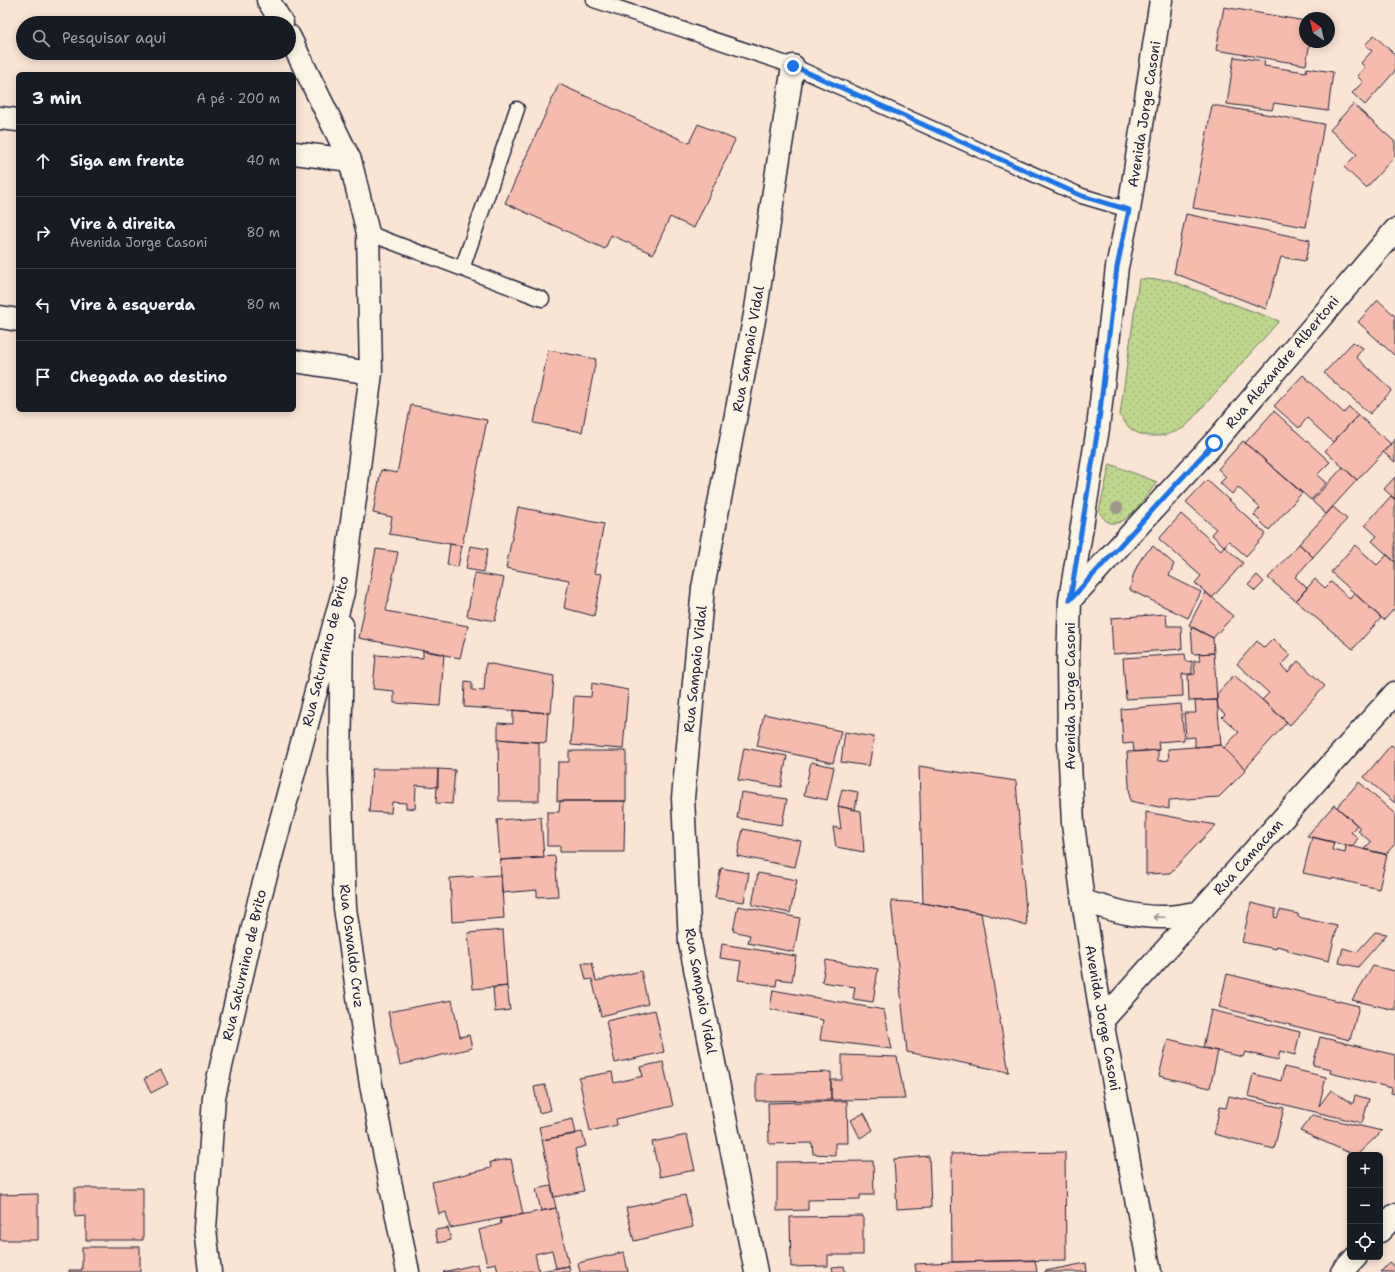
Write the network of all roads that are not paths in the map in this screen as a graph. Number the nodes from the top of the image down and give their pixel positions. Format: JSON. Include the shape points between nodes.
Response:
{"nodes":[{"id":1,"x":268,"y":0,"type":"edge"},
{"id":2,"x":594,"y":0,"type":"edge"},
{"id":3,"x":1161,"y":0,"type":"edge"},
{"id":4,"x":278,"y":16,"type":"edge"},
{"id":5,"x":296,"y":50,"type":"edge"},
{"id":6,"x":793,"y":66,"type":"junction"},
{"id":7,"x":517,"y":109,"type":"dead end"},
{"id":8,"x":0,"y":118,"type":"edge"},
{"id":9,"x":16,"y":120,"type":"edge"},
{"id":10,"x":296,"y":154,"type":"edge"},
{"id":11,"x":350,"y":160,"type":"junction"},
{"id":12,"x":1129,"y":210,"type":"junction"},
{"id":13,"x":1395,"y":230,"type":"edge"},
{"id":14,"x":368,"y":233,"type":"junction"},
{"id":15,"x":462,"y":269,"type":"junction"},
{"id":16,"x":542,"y":299,"type":"dead end"},
{"id":17,"x":0,"y":317,"type":"edge"},
{"id":18,"x":16,"y":320,"type":"edge"},
{"id":19,"x":296,"y":361,"type":"edge"},
{"id":20,"x":371,"y":373,"type":"junction"},
{"id":21,"x":343,"y":592,"type":"junction"},
{"id":22,"x":1070,"y":600,"type":"junction"},
{"id":23,"x":1395,"y":693,"type":"edge"},
{"id":24,"x":1083,"y":901,"type":"junction"},
{"id":25,"x":1198,"y":913,"type":"junction"},
{"id":26,"x":1102,"y":1021,"type":"junction"},
{"id":27,"x":1395,"y":1215,"type":"edge"},
{"id":28,"x":1383,"y":1228,"type":"edge"},
{"id":29,"x":1353,"y":1260,"type":"edge"},
{"id":30,"x":210,"y":1272,"type":"edge"},
{"id":31,"x":408,"y":1272,"type":"edge"},
{"id":32,"x":756,"y":1272,"type":"edge"},
{"id":33,"x":1150,"y":1272,"type":"edge"},
{"id":34,"x":1342,"y":1272,"type":"edge"}],
"edges":[{"from":1,"to":4,"type":"street"},
{"from":2,"to":6,"type":"lane"},
{"from":3,"to":12,"type":"street","name":"Avenida Jorge Casoni"},
{"from":5,"to":11,"type":"street","name":"Rua Saturnino de Brito"},
{"from":6,"to":12,"type":"lane","via":[[1082,196]]},
{"from":6,"to":32,"type":"street","name":"Rua Sampaio Vidal","via":[[756,309],[703,588],[683,798],[690,943]]},
{"from":7,"to":15,"type":"lane"},
{"from":8,"to":9,"type":"street"},
{"from":10,"to":11,"type":"street"},
{"from":11,"to":14,"type":"street","name":"Rua Saturnino de Brito"},
{"from":12,"to":22,"type":"street","name":"Avenida Jorge Casoni","via":[[1117,267],[1098,428]]},
{"from":13,"to":22,"type":"street","name":"Rua Alexandre Albertoni","via":[[1214,443]]},
{"from":14,"to":15,"type":"lane"},
{"from":14,"to":20,"type":"street","name":"Rua Saturnino de Brito"},
{"from":15,"to":16,"type":"lane"},
{"from":17,"to":18,"type":"street"},
{"from":19,"to":20,"type":"street"},
{"from":20,"to":21,"type":"street","name":"Rua Saturnino de Brito"},
{"from":21,"to":30,"type":"street","name":"Rua Saturnino de Brito","via":[[259,901],[214,1097],[205,1229]]},
{"from":21,"to":31,"type":"street","name":"Rua Oswaldo Cruz","via":[[340,771],[345,908],[371,1085]]},
{"from":22,"to":24,"type":"street","name":"Avenida Jorge Casoni","via":[[1068,695],[1071,786]]},
{"from":23,"to":25,"type":"street","name":"Rua Camacam"},
{"from":25,"to":24,"type":"street","one_way":true,"via":[[1165,917],[1140,916]]},
{"from":24,"to":26,"type":"street","name":"Avenida Jorge Casoni"},
{"from":25,"to":26,"type":"street","name":"Rua Camacam"},
{"from":26,"to":33,"type":"street","name":"Avenida Jorge Casoni"},
{"from":27,"to":28,"type":"street"},
{"from":29,"to":34,"type":"street"}]}
